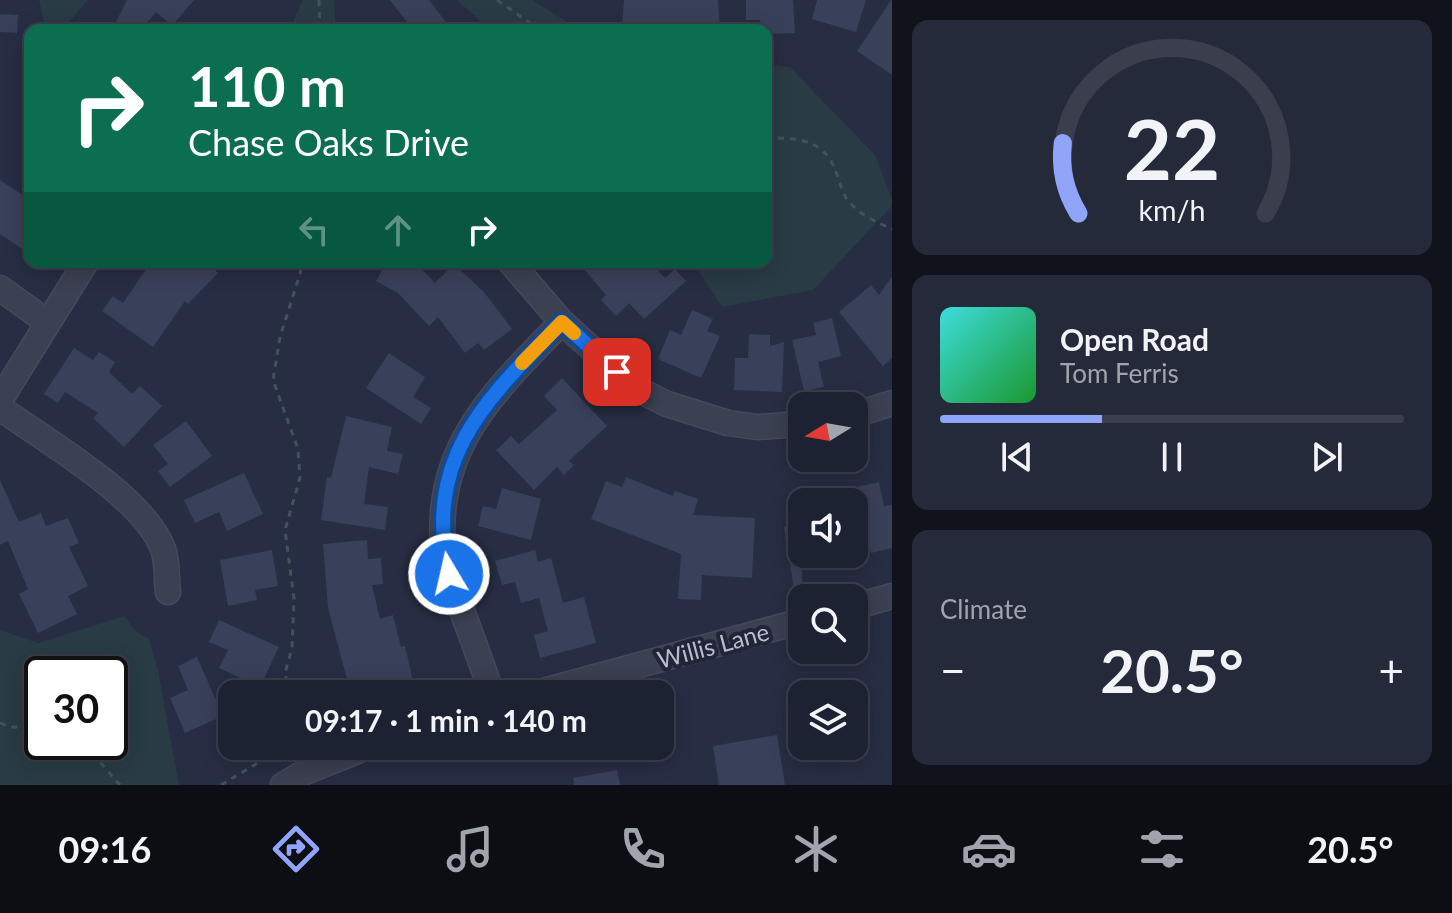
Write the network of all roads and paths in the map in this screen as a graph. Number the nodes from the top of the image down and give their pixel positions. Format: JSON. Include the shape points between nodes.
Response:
{"nodes":[{"id":1,"x":319,"y":0,"type":"edge"},
{"id":2,"x":497,"y":0,"type":"edge"},
{"id":3,"x":320,"y":24,"type":"edge"},
{"id":4,"x":531,"y":24,"type":"edge"},
{"id":5,"x":772,"y":138,"type":"edge"},
{"id":6,"x":892,"y":229,"type":"edge"},
{"id":7,"x":82,"y":268,"type":"edge"},
{"id":8,"x":301,"y":268,"type":"edge"},
{"id":9,"x":515,"y":268,"type":"edge"},
{"id":10,"x":0,"y":288,"type":"edge"},
{"id":11,"x":47,"y":322,"type":"junction"},
{"id":12,"x":562,"y":322,"type":"junction"},
{"id":13,"x":0,"y":400,"type":"edge"},
{"id":14,"x":892,"y":403,"type":"edge"},
{"id":15,"x":0,"y":408,"type":"edge"},
{"id":16,"x":868,"y":411,"type":"edge"},
{"id":17,"x":788,"y":425,"type":"edge"},
{"id":18,"x":168,"y":592,"type":"dead end"},
{"id":19,"x":892,"y":596,"type":"edge"},
{"id":20,"x":868,"y":603,"type":"edge"},
{"id":21,"x":788,"y":625,"type":"edge"},
{"id":22,"x":286,"y":680,"type":"edge"},
{"id":23,"x":487,"y":680,"type":"edge"},
{"id":24,"x":584,"y":680,"type":"edge"},
{"id":25,"x":0,"y":723,"type":"edge"},
{"id":26,"x":24,"y":727,"type":"edge"},
{"id":27,"x":97,"y":760,"type":"edge"},
{"id":28,"x":263,"y":760,"type":"edge"},
{"id":29,"x":335,"y":760,"type":"edge"},
{"id":30,"x":120,"y":785,"type":"edge"},
{"id":31,"x":221,"y":785,"type":"edge"},
{"id":32,"x":283,"y":785,"type":"edge"}],
"edges":[{"from":1,"to":3,"type":"path"},
{"from":2,"to":4,"type":"path"},
{"from":5,"to":6,"type":"path","via":[[815,145],[828,157],[848,200],[870,220]]},
{"from":7,"to":11,"type":"street"},
{"from":8,"to":22,"type":"path","via":[[273,380],[298,449],[300,478],[285,530],[294,599]]},
{"from":9,"to":12,"type":"street"},
{"from":10,"to":11,"type":"street"},
{"from":11,"to":13,"type":"street"},
{"from":12,"to":17,"type":"street","via":[[635,388],[667,404],[728,423]]},
{"from":12,"to":23,"type":"street","via":[[482,407],[465,435],[447,487],[443,545]]},
{"from":14,"to":16,"type":"street"},
{"from":15,"to":18,"type":"street","via":[[102,480],[146,520],[164,550]]},
{"from":19,"to":20,"type":"street"},
{"from":21,"to":24,"type":"street","name":"Willis Lane"},
{"from":25,"to":26,"type":"path"},
{"from":27,"to":30,"type":"path"},
{"from":28,"to":31,"type":"path"},
{"from":29,"to":32,"type":"street"}]}
